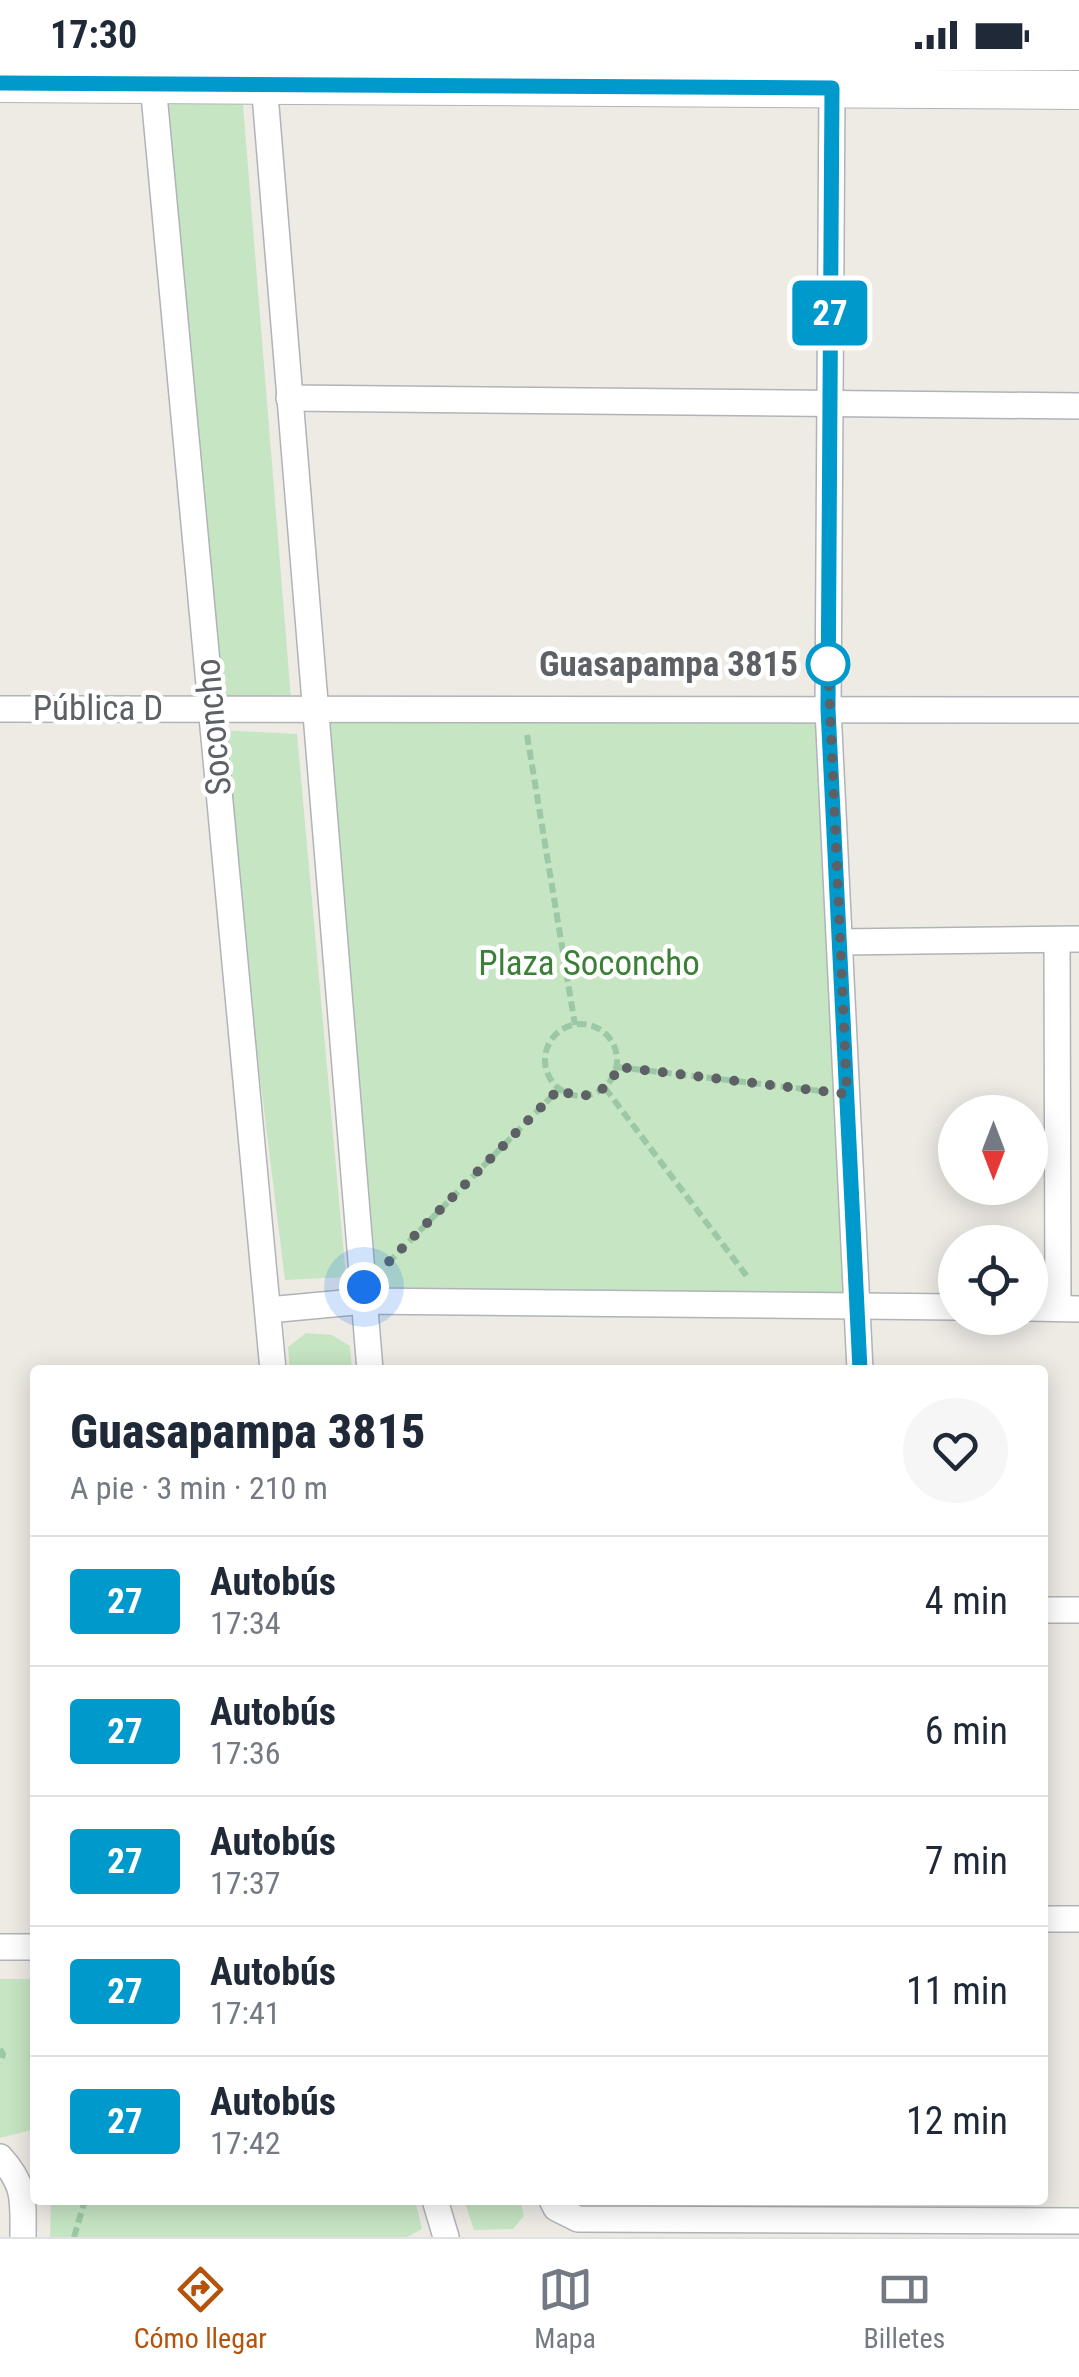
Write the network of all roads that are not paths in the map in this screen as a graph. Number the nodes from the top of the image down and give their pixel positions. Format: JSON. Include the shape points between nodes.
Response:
{"nodes":[{"id":1,"x":263,"y":77,"type":"edge"},
{"id":2,"x":0,"y":83,"type":"edge"},
{"id":3,"x":154,"y":84,"type":"junction"},
{"id":4,"x":832,"y":88,"type":"junction"},
{"id":5,"x":1079,"y":90,"type":"edge"},
{"id":6,"x":289,"y":398,"type":"junction"},
{"id":7,"x":829,"y":403,"type":"junction"},
{"id":8,"x":1079,"y":406,"type":"edge"},
{"id":9,"x":212,"y":708,"type":"junction"},
{"id":10,"x":315,"y":708,"type":"junction"},
{"id":11,"x":0,"y":709,"type":"edge"},
{"id":12,"x":828,"y":709,"type":"junction"},
{"id":13,"x":1079,"y":710,"type":"edge"},
{"id":14,"x":1068,"y":940,"type":"edge"},
{"id":15,"x":840,"y":942,"type":"junction"},
{"id":16,"x":364,"y":1294,"type":"junction"},
{"id":17,"x":857,"y":1306,"type":"junction"},
{"id":18,"x":938,"y":1307,"type":"edge"},
{"id":19,"x":1068,"y":1308,"type":"edge"},
{"id":20,"x":268,"y":1310,"type":"junction"},
{"id":21,"x":273,"y":1365,"type":"edge"},
{"id":22,"x":370,"y":1365,"type":"edge"},
{"id":23,"x":860,"y":1365,"type":"edge"},
{"id":24,"x":1048,"y":1610,"type":"edge"},
{"id":25,"x":1079,"y":1610,"type":"edge"},
{"id":26,"x":1048,"y":1919,"type":"edge"},
{"id":27,"x":1079,"y":1919,"type":"edge"},
{"id":28,"x":0,"y":1946,"type":"edge"},
{"id":29,"x":30,"y":1947,"type":"edge"},
{"id":30,"x":0,"y":2157,"type":"edge"},
{"id":31,"x":436,"y":2205,"type":"edge"},
{"id":32,"x":554,"y":2205,"type":"edge"},
{"id":33,"x":882,"y":2219,"type":"edge"},
{"id":34,"x":1079,"y":2221,"type":"edge"},
{"id":35,"x":24,"y":2237,"type":"edge"},
{"id":36,"x":446,"y":2237,"type":"edge"}],
"edges":[{"from":1,"to":3,"type":"main road"},
{"from":1,"to":4,"type":"main road"},
{"from":1,"to":6,"type":"street"},
{"from":2,"to":3,"type":"main road"},
{"from":3,"to":9,"type":"street","name":"Soconcho"},
{"from":4,"to":5,"type":"main road"},
{"from":4,"to":7,"type":"street"},
{"from":6,"to":7,"type":"street"},
{"from":6,"to":10,"type":"street"},
{"from":7,"to":8,"type":"street"},
{"from":7,"to":12,"type":"street"},
{"from":9,"to":10,"type":"street","name":"Pública D"},
{"from":9,"to":11,"type":"street","name":"Pública D"},
{"from":9,"to":20,"type":"street","name":"Soconcho"},
{"from":10,"to":12,"type":"street","name":"Pública D"},
{"from":10,"to":16,"type":"street"},
{"from":12,"to":13,"type":"street","name":"Pública D"},
{"from":12,"to":15,"type":"street"},
{"from":14,"to":15,"type":"street"},
{"from":14,"to":19,"type":"street"},
{"from":15,"to":17,"type":"street"},
{"from":16,"to":17,"type":"street"},
{"from":16,"to":20,"type":"street"},
{"from":16,"to":22,"type":"street"},
{"from":17,"to":18,"type":"street"},
{"from":17,"to":23,"type":"street"},
{"from":20,"to":21,"type":"street","name":"Soconcho"},
{"from":24,"to":25,"type":"street"},
{"from":26,"to":27,"type":"street"},
{"from":28,"to":29,"type":"street"},
{"from":30,"to":35,"type":"street","via":[[24,2193]]},
{"from":31,"to":36,"type":"street"},
{"from":32,"to":33,"type":"street","via":[[578,2219]]},
{"from":33,"to":34,"type":"street"}]}
